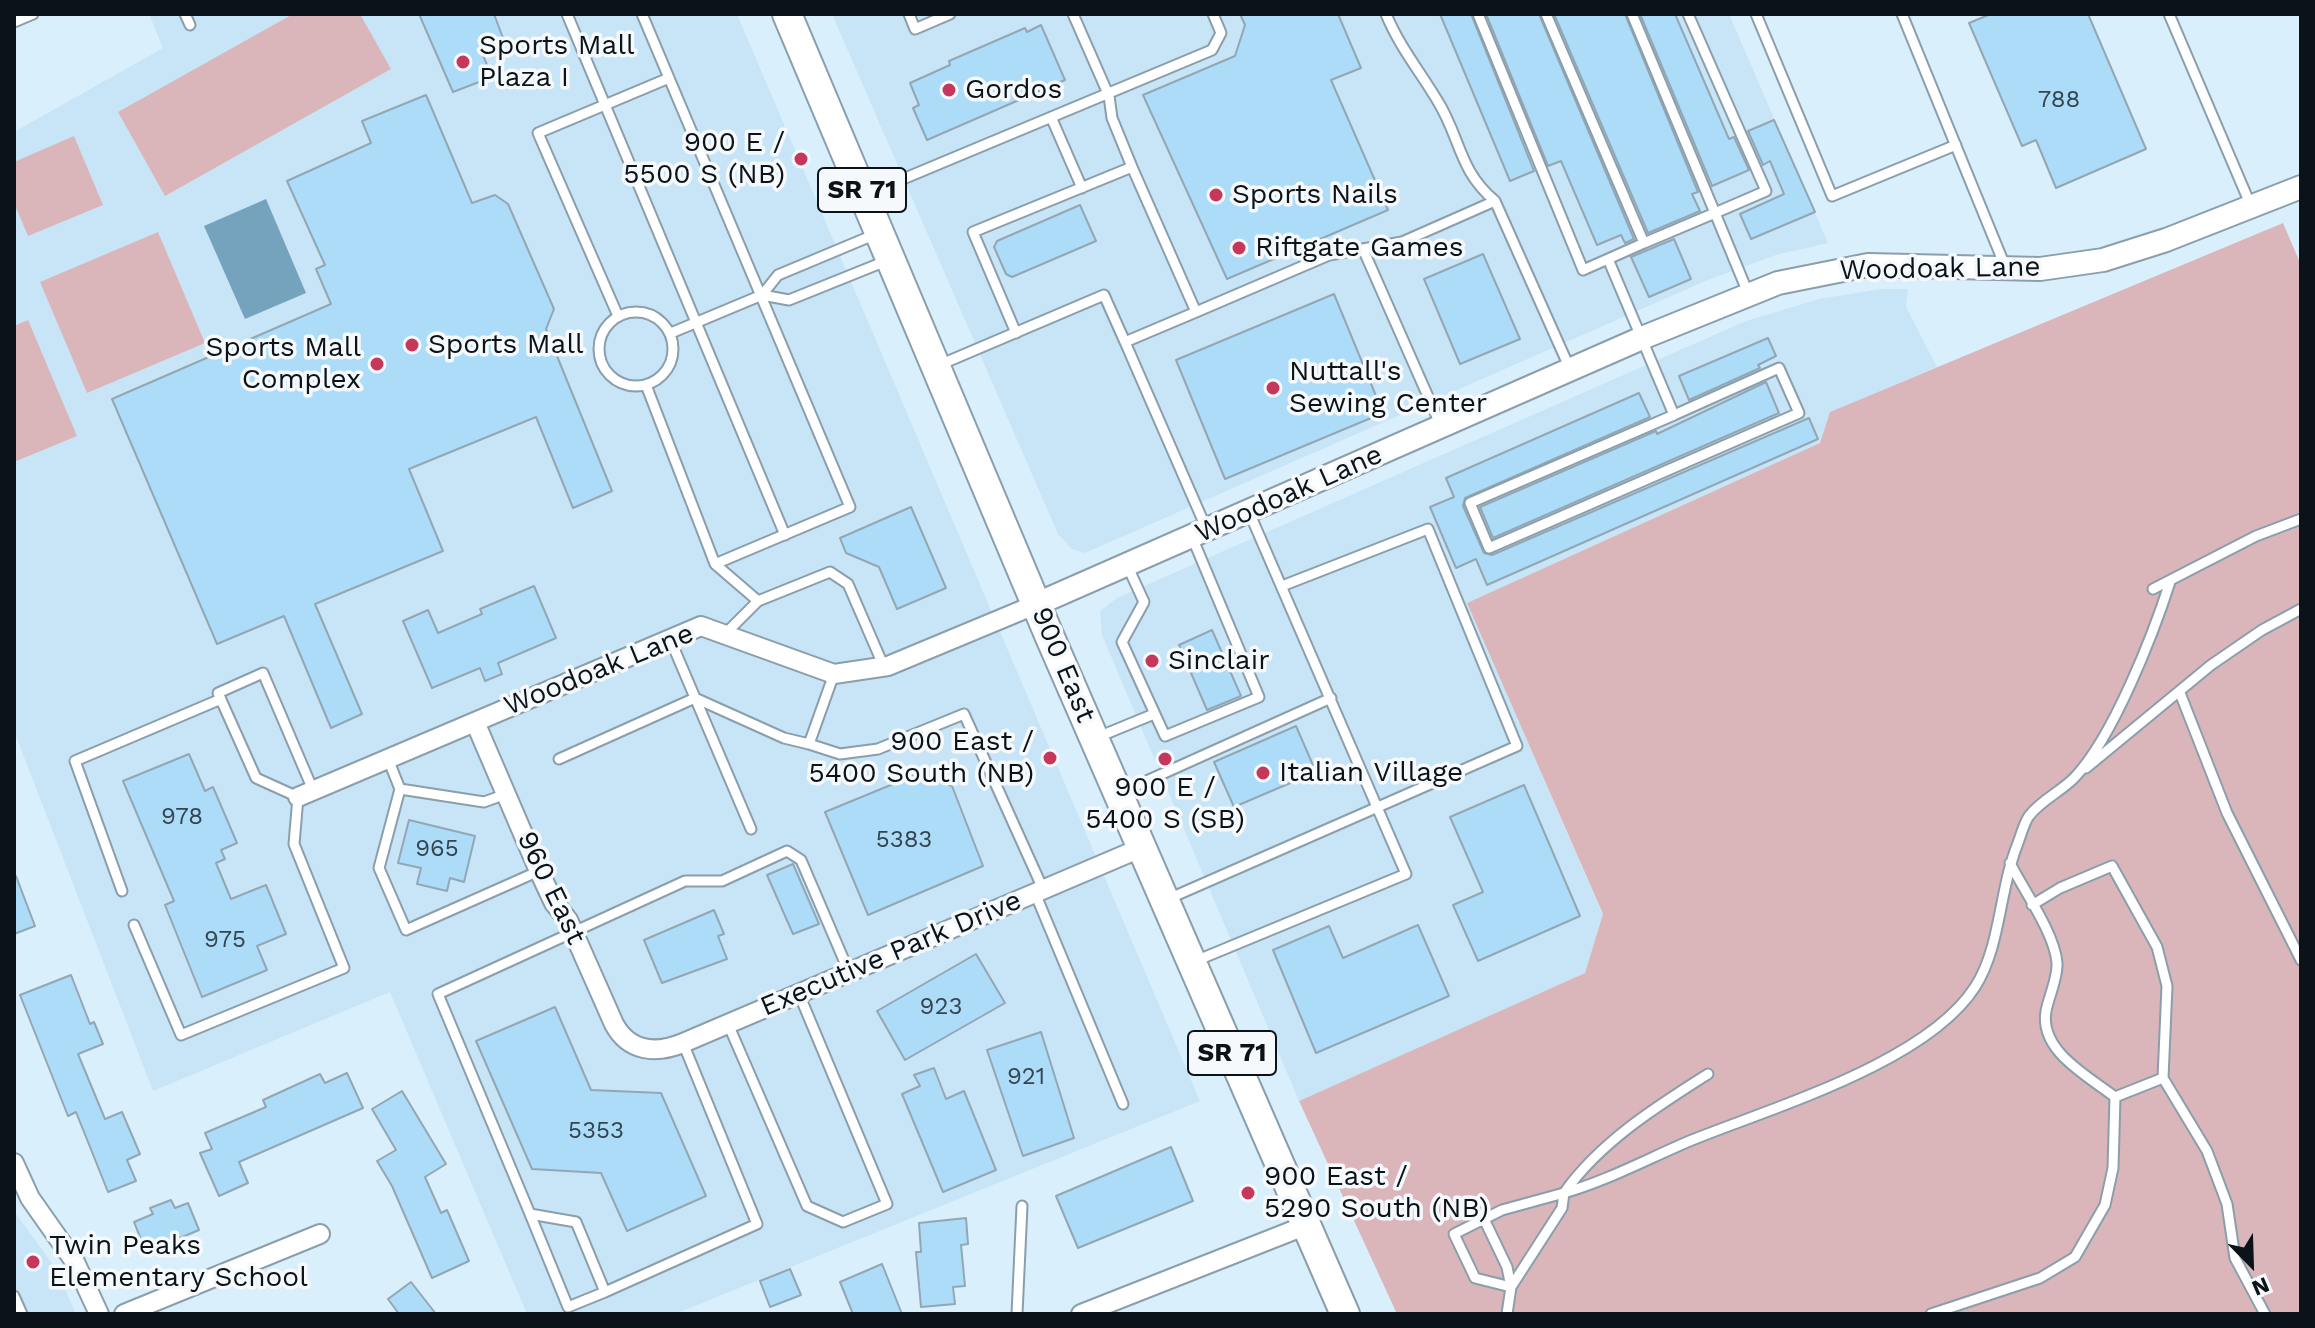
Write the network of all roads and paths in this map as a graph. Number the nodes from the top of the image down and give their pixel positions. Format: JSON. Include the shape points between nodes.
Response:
{"nodes":[{"id":1,"x":33,"y":14,"type":"edge"},
{"id":2,"x":185,"y":14,"type":"edge"},
{"id":3,"x":567,"y":14,"type":"edge"},
{"id":4,"x":642,"y":14,"type":"edge"},
{"id":5,"x":787,"y":14,"type":"edge"},
{"id":6,"x":909,"y":14,"type":"edge"},
{"id":7,"x":950,"y":14,"type":"edge"},
{"id":8,"x":1073,"y":14,"type":"edge"},
{"id":9,"x":1213,"y":14,"type":"edge"},
{"id":10,"x":1386,"y":14,"type":"edge"},
{"id":11,"x":1478,"y":14,"type":"edge"},
{"id":12,"x":1546,"y":14,"type":"edge"},
{"id":13,"x":1632,"y":14,"type":"edge"},
{"id":14,"x":1688,"y":14,"type":"edge"},
{"id":15,"x":1756,"y":14,"type":"edge"},
{"id":16,"x":1902,"y":14,"type":"edge"},
{"id":17,"x":2169,"y":14,"type":"edge"},
{"id":18,"x":14,"y":22,"type":"edge"},
{"id":19,"x":190,"y":25,"type":"dead end"},
{"id":20,"x":669,"y":78,"type":"junction"},
{"id":21,"x":1109,"y":96,"type":"junction"},
{"id":22,"x":606,"y":104,"type":"junction"},
{"id":23,"x":1051,"y":117,"type":"junction"},
{"id":24,"x":1956,"y":145,"type":"junction"},
{"id":25,"x":1132,"y":167,"type":"junction"},
{"id":26,"x":2301,"y":187,"type":"edge"},
{"id":27,"x":1082,"y":188,"type":"junction"},
{"id":28,"x":864,"y":196,"type":"junction"},
{"id":29,"x":1495,"y":201,"type":"junction"},
{"id":30,"x":2251,"y":206,"type":"junction"},
{"id":31,"x":1715,"y":213,"type":"junction"},
{"id":32,"x":879,"y":232,"type":"junction"},
{"id":33,"x":1644,"y":243,"type":"junction"},
{"id":34,"x":1363,"y":249,"type":"junction"},
{"id":35,"x":891,"y":259,"type":"junction"},
{"id":36,"x":1608,"y":259,"type":"junction"},
{"id":37,"x":2006,"y":269,"type":"junction"},
{"id":38,"x":1748,"y":293,"type":"junction"},
{"id":39,"x":762,"y":295,"type":"junction"},
{"id":40,"x":1196,"y":312,"type":"junction"},
{"id":41,"x":618,"y":316,"type":"junction"},
{"id":42,"x":698,"y":322,"type":"junction"},
{"id":43,"x":671,"y":333,"type":"junction"},
{"id":44,"x":1016,"y":333,"type":"junction"},
{"id":45,"x":1642,"y":338,"type":"junction"},
{"id":46,"x":1125,"y":342,"type":"junction"},
{"id":47,"x":936,"y":367,"type":"junction"},
{"id":48,"x":1570,"y":369,"type":"junction"},
{"id":49,"x":646,"y":385,"type":"junction"},
{"id":50,"x":1674,"y":415,"type":"junction"},
{"id":51,"x":1441,"y":426,"type":"junction"},
{"id":52,"x":1249,"y":512,"type":"junction"},
{"id":53,"x":2301,"y":519,"type":"edge"},
{"id":54,"x":1199,"y":534,"type":"junction"},
{"id":55,"x":785,"y":535,"type":"junction"},
{"id":56,"x":715,"y":564,"type":"junction"},
{"id":57,"x":1127,"y":565,"type":"junction"},
{"id":58,"x":2170,"y":582,"type":"junction"},
{"id":59,"x":1282,"y":586,"type":"junction"},
{"id":60,"x":2153,"y":589,"type":"dead end"},
{"id":61,"x":758,"y":601,"type":"junction"},
{"id":62,"x":1037,"y":604,"type":"junction"},
{"id":63,"x":2301,"y":609,"type":"edge"},
{"id":64,"x":725,"y":634,"type":"junction"},
{"id":65,"x":670,"y":639,"type":"junction"},
{"id":66,"x":884,"y":667,"type":"junction"},
{"id":67,"x":834,"y":674,"type":"junction"},
{"id":68,"x":2180,"y":693,"type":"junction"},
{"id":69,"x":695,"y":698,"type":"junction"},
{"id":70,"x":1331,"y":698,"type":"junction"},
{"id":71,"x":221,"y":699,"type":"junction"},
{"id":72,"x":1154,"y":714,"type":"junction"},
{"id":73,"x":475,"y":722,"type":"junction"},
{"id":74,"x":1095,"y":738,"type":"junction"},
{"id":75,"x":809,"y":744,"type":"junction"},
{"id":76,"x":388,"y":759,"type":"junction"},
{"id":77,"x":559,"y":759,"type":"dead end"},
{"id":78,"x":2076,"y":776,"type":"junction"},
{"id":79,"x":400,"y":789,"type":"junction"},
{"id":80,"x":506,"y":793,"type":"junction"},
{"id":81,"x":1119,"y":793,"type":"junction"},
{"id":82,"x":305,"y":794,"type":"junction"},
{"id":83,"x":1378,"y":805,"type":"junction"},
{"id":84,"x":751,"y":829,"type":"dead end"},
{"id":85,"x":1143,"y":847,"type":"junction"},
{"id":86,"x":2010,"y":863,"type":"junction"},
{"id":87,"x":539,"y":871,"type":"junction"},
{"id":88,"x":122,"y":891,"type":"dead end"},
{"id":89,"x":1039,"y":891,"type":"junction"},
{"id":90,"x":1166,"y":900,"type":"junction"},
{"id":91,"x":2032,"y":905,"type":"junction"},
{"id":92,"x":134,"y":925,"type":"dead end"},
{"id":93,"x":574,"y":933,"type":"junction"},
{"id":94,"x":2301,"y":960,"type":"edge"},
{"id":95,"x":1193,"y":963,"type":"junction"},
{"id":96,"x":849,"y":972,"type":"junction"},
{"id":97,"x":799,"y":994,"type":"junction"},
{"id":98,"x":728,"y":1024,"type":"junction"},
{"id":99,"x":683,"y":1043,"type":"junction"},
{"id":100,"x":638,"y":1047,"type":"joint"},
{"id":101,"x":1708,"y":1074,"type":"dead end"},
{"id":102,"x":2163,"y":1078,"type":"junction"},
{"id":103,"x":2115,"y":1097,"type":"junction"},
{"id":104,"x":1123,"y":1104,"type":"dead end"},
{"id":105,"x":14,"y":1166,"type":"edge"},
{"id":106,"x":1564,"y":1193,"type":"junction"},
{"id":107,"x":1022,"y":1206,"type":"dead end"},
{"id":108,"x":530,"y":1214,"type":"junction"},
{"id":109,"x":1484,"y":1219,"type":"junction"},
{"id":110,"x":1307,"y":1225,"type":"junction"},
{"id":111,"x":320,"y":1234,"type":"dead end"},
{"id":112,"x":1511,"y":1287,"type":"junction"},
{"id":113,"x":605,"y":1292,"type":"junction"},
{"id":114,"x":14,"y":1296,"type":"edge"},
{"id":115,"x":22,"y":1314,"type":"edge"},
{"id":116,"x":99,"y":1314,"type":"edge"},
{"id":117,"x":124,"y":1314,"type":"edge"},
{"id":118,"x":1017,"y":1314,"type":"edge"},
{"id":119,"x":1081,"y":1314,"type":"edge"},
{"id":120,"x":1345,"y":1314,"type":"edge"},
{"id":121,"x":1507,"y":1314,"type":"edge"},
{"id":122,"x":1931,"y":1314,"type":"edge"},
{"id":123,"x":2265,"y":1314,"type":"edge"}],
"edges":[{"from":1,"to":18,"type":"lane"},
{"from":2,"to":19,"type":"lane"},
{"from":3,"to":22,"type":"lane"},
{"from":4,"to":20,"type":"lane"},
{"from":5,"to":28,"type":"main road","name":"900 East","number":"SR 71"},
{"from":6,"to":7,"type":"lane","via":[[915,29]]},
{"from":8,"to":21,"type":"lane"},
{"from":9,"to":21,"type":"lane","via":[[1221,33],[1212,50]]},
{"from":10,"to":29,"type":"lane","via":[[1400,47],[1439,102],[1475,184]]},
{"from":11,"to":36,"type":"lane","via":[[1583,270]]},
{"from":12,"to":33,"type":"lane"},
{"from":13,"to":31,"type":"lane"},
{"from":14,"to":31,"type":"lane","via":[[1766,191]]},
{"from":15,"to":24,"type":"lane","via":[[1832,196]]},
{"from":16,"to":24,"type":"lane"},
{"from":17,"to":30,"type":"lane"},
{"from":20,"to":22,"type":"lane"},
{"from":20,"to":39,"type":"lane"},
{"from":21,"to":23,"type":"lane"},
{"from":21,"to":25,"type":"lane"},
{"from":22,"to":41,"type":"lane","via":[[538,133]]},
{"from":22,"to":42,"type":"lane"},
{"from":23,"to":27,"type":"lane"},
{"from":23,"to":28,"type":"lane"},
{"from":24,"to":37,"type":"lane"},
{"from":25,"to":27,"type":"lane"},
{"from":25,"to":40,"type":"lane"},
{"from":26,"to":30,"type":"street","name":"Woodoak Lane"},
{"from":27,"to":44,"type":"lane","via":[[973,232]]},
{"from":28,"to":32,"type":"main road","name":"900 East","number":"SR 71"},
{"from":29,"to":34,"type":"lane","via":[[1402,242]]},
{"from":29,"to":48,"type":"lane"},
{"from":30,"to":37,"type":"street","name":"Woodoak Lane","via":[[2103,260]]},
{"from":31,"to":33,"type":"lane"},
{"from":31,"to":38,"type":"lane"},
{"from":32,"to":35,"type":"main road","name":"900 East","number":"SR 71"},
{"from":32,"to":39,"type":"lane","via":[[778,275]]},
{"from":33,"to":36,"type":"lane"},
{"from":34,"to":40,"type":"lane","via":[[1329,255]]},
{"from":34,"to":51,"type":"lane"},
{"from":35,"to":39,"type":"lane","via":[[789,300]]},
{"from":35,"to":47,"type":"main road","name":"900 East","number":"SR 71"},
{"from":36,"to":45,"type":"lane"},
{"from":37,"to":38,"type":"street","name":"Woodoak Lane","via":[[1868,265]]},
{"from":38,"to":45,"type":"street","name":"Woodoak Lane"},
{"from":39,"to":42,"type":"lane"},
{"from":39,"to":55,"type":"lane","via":[[850,507]]},
{"from":40,"to":46,"type":"lane"},
{"from":41,"to":43,"type":"lane","via":[[646,314]]},
{"from":41,"to":49,"type":"lane","via":[[599,345],[604,368],[622,384]]},
{"from":42,"to":43,"type":"lane"},
{"from":42,"to":55,"type":"lane"},
{"from":43,"to":49,"type":"lane","via":[[671,362]]},
{"from":44,"to":46,"type":"lane","via":[[1104,295]]},
{"from":44,"to":47,"type":"lane"},
{"from":45,"to":48,"type":"street","name":"Woodoak Lane"},
{"from":45,"to":50,"type":"lane"},
{"from":46,"to":54,"type":"lane"},
{"from":47,"to":62,"type":"main road","name":"900 East","number":"SR 71"},
{"from":48,"to":51,"type":"street","name":"Woodoak Lane"},
{"from":49,"to":56,"type":"lane"},
{"from":50,"to":50,"type":"lane","via":[[1470,503],[1489,548],[1799,413],[1779,368]]},
{"from":51,"to":52,"type":"street","name":"Woodoak Lane"},
{"from":52,"to":54,"type":"street","name":"Woodoak Lane"},
{"from":52,"to":59,"type":"lane"},
{"from":53,"to":58,"type":"lane","via":[[2256,536]]},
{"from":54,"to":57,"type":"street","name":"Woodoak Lane"},
{"from":54,"to":72,"type":"lane","via":[[1259,697],[1165,736]]},
{"from":55,"to":56,"type":"lane"},
{"from":56,"to":61,"type":"lane"},
{"from":57,"to":62,"type":"street","name":"Woodoak Lane"},
{"from":57,"to":72,"type":"lane","via":[[1144,602],[1122,642]]},
{"from":58,"to":60,"type":"lane"},
{"from":58,"to":78,"type":"lane","via":[[2118,704]]},
{"from":59,"to":70,"type":"lane"},
{"from":59,"to":83,"type":"lane","via":[[1428,529],[1517,746]]},
{"from":61,"to":64,"type":"lane"},
{"from":61,"to":66,"type":"lane","via":[[830,572],[848,584]]},
{"from":62,"to":66,"type":"street","name":"Woodoak Lane"},
{"from":62,"to":74,"type":"main road","name":"900 East","number":"SR 71"},
{"from":63,"to":68,"type":"lane","via":[[2211,665]]},
{"from":64,"to":65,"type":"street","name":"Woodoak Lane","via":[[701,626]]},
{"from":64,"to":67,"type":"street","name":"Woodoak Lane"},
{"from":65,"to":69,"type":"lane"},
{"from":65,"to":73,"type":"street","name":"Woodoak Lane"},
{"from":66,"to":67,"type":"street","name":"Woodoak Lane"},
{"from":67,"to":75,"type":"lane"},
{"from":68,"to":78,"type":"lane"},
{"from":68,"to":94,"type":"lane","via":[[2227,813]]},
{"from":69,"to":75,"type":"lane"},
{"from":69,"to":77,"type":"lane"},
{"from":69,"to":84,"type":"lane"},
{"from":70,"to":81,"type":"lane"},
{"from":70,"to":83,"type":"lane"},
{"from":71,"to":82,"type":"lane","via":[[256,778]]},
{"from":71,"to":82,"type":"lane","via":[[218,693],[263,673]]},
{"from":71,"to":88,"type":"lane","via":[[75,761]]},
{"from":72,"to":74,"type":"lane"},
{"from":73,"to":76,"type":"street","name":"Woodoak Lane"},
{"from":73,"to":80,"type":"street","name":"960 East"},
{"from":74,"to":81,"type":"main road","name":"900 East","number":"SR 71"},
{"from":75,"to":89,"type":"lane","via":[[840,754],[878,749],[964,714]]},
{"from":76,"to":79,"type":"lane"},
{"from":76,"to":82,"type":"street","name":"Woodoak Lane"},
{"from":78,"to":86,"type":"lane","via":[[2029,816]]},
{"from":79,"to":80,"type":"lane","via":[[484,802]]},
{"from":79,"to":87,"type":"lane","via":[[379,868],[406,930]]},
{"from":80,"to":87,"type":"street","name":"960 East"},
{"from":81,"to":85,"type":"main road","name":"900 East","number":"SR 71"},
{"from":82,"to":92,"type":"lane","via":[[294,844],[344,968],[181,1035]]},
{"from":83,"to":90,"type":"lane"},
{"from":83,"to":95,"type":"lane","via":[[1406,874]]},
{"from":85,"to":89,"type":"street","name":"Executive Park Drive"},
{"from":85,"to":90,"type":"main road","name":"900 East","number":"SR 71"},
{"from":86,"to":91,"type":"lane"},
{"from":86,"to":106,"type":"lane","via":[[1989,960],[1975,988],[1949,1019],[1871,1065],[1605,1181]]},
{"from":87,"to":93,"type":"street","name":"960 East"},
{"from":89,"to":96,"type":"street","name":"Executive Park Drive"},
{"from":89,"to":104,"type":"lane"},
{"from":90,"to":95,"type":"main road","name":"900 East","number":"SR 71"},
{"from":91,"to":102,"type":"lane","via":[[2112,866],[2157,947],[2167,986]]},
{"from":91,"to":103,"type":"lane","via":[[2057,964],[2046,1032],[2063,1058]]},
{"from":93,"to":96,"type":"lane","via":[[685,881],[722,881],[787,851],[795,853]]},
{"from":93,"to":100,"type":"street","name":"960 East","via":[[614,1024]]},
{"from":93,"to":108,"type":"lane","via":[[438,994]]},
{"from":95,"to":110,"type":"main road","name":"900 East","number":"SR 71"},
{"from":96,"to":97,"type":"street","name":"Executive Park Drive"},
{"from":97,"to":98,"type":"street","name":"Executive Park Drive"},
{"from":97,"to":98,"type":"lane","via":[[887,1204],[843,1222],[807,1206]]},
{"from":98,"to":99,"type":"street","name":"Executive Park Drive"},
{"from":99,"to":100,"type":"street","name":"Executive Park Drive","via":[[662,1051]]},
{"from":99,"to":113,"type":"lane","via":[[757,1224]]},
{"from":101,"to":106,"type":"lane","via":[[1621,1135],[1582,1168]]},
{"from":102,"to":103,"type":"lane"},
{"from":102,"to":123,"type":"lane","via":[[2207,1151],[2227,1204],[2235,1258]]},
{"from":103,"to":122,"type":"lane","via":[[2113,1168],[2105,1205],[2075,1257],[2040,1278]]},
{"from":105,"to":116,"type":"street","via":[[75,1262]]},
{"from":106,"to":109,"type":"lane"},
{"from":106,"to":112,"type":"lane","via":[[1562,1208]]},
{"from":107,"to":118,"type":"lane"},
{"from":108,"to":113,"type":"lane","via":[[576,1222]]},
{"from":108,"to":113,"type":"lane","via":[[568,1307]]},
{"from":109,"to":112,"type":"lane"},
{"from":109,"to":112,"type":"lane","via":[[1454,1234],[1456,1242],[1475,1278]]},
{"from":110,"to":119,"type":"street"},
{"from":110,"to":120,"type":"main road","name":"900 East","number":"SR 71"},
{"from":111,"to":117,"type":"street"},
{"from":112,"to":121,"type":"lane"},
{"from":114,"to":115,"type":"lane"}]}
